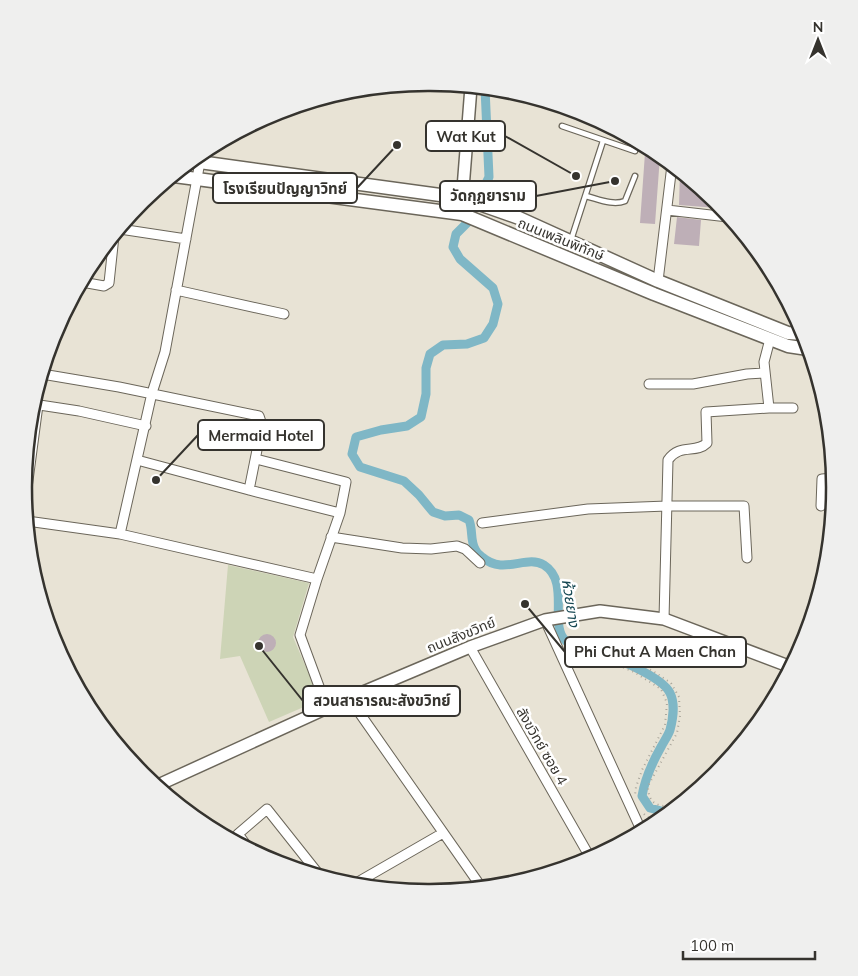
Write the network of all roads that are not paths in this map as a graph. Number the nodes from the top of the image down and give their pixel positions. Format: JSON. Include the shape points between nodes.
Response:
{"nodes":[{"id":1,"x":471,"y":94,"type":"edge"},
{"id":2,"x":562,"y":126,"type":"dead end"},
{"id":3,"x":603,"y":141,"type":"junction"},
{"id":4,"x":634,"y":151,"type":"dead end"},
{"id":5,"x":203,"y":162,"type":"edge"},
{"id":6,"x":196,"y":167,"type":"edge"},
{"id":7,"x":671,"y":174,"type":"edge"},
{"id":8,"x":635,"y":176,"type":"dead end"},
{"id":9,"x":183,"y":178,"type":"edge"},
{"id":10,"x":197,"y":180,"type":"junction"},
{"id":11,"x":586,"y":196,"type":"junction"},
{"id":12,"x":463,"y":198,"type":"junction"},
{"id":13,"x":667,"y":210,"type":"junction"},
{"id":14,"x":714,"y":213,"type":"edge"},
{"id":15,"x":461,"y":214,"type":"junction"},
{"id":16,"x":128,"y":230,"type":"edge"},
{"id":17,"x":186,"y":239,"type":"junction"},
{"id":18,"x":571,"y":241,"type":"junction"},
{"id":19,"x":113,"y":249,"type":"edge"},
{"id":20,"x":658,"y":281,"type":"junction"},
{"id":21,"x":90,"y":283,"type":"edge"},
{"id":22,"x":176,"y":290,"type":"junction"},
{"id":23,"x":284,"y":314,"type":"dead end"},
{"id":24,"x":794,"y":333,"type":"edge"},
{"id":25,"x":770,"y":339,"type":"junction"},
{"id":26,"x":799,"y":348,"type":"edge"},
{"id":27,"x":764,"y":373,"type":"junction"},
{"id":28,"x":49,"y":375,"type":"edge"},
{"id":29,"x":649,"y":384,"type":"dead end"},
{"id":30,"x":152,"y":393,"type":"junction"},
{"id":31,"x":41,"y":406,"type":"edge"},
{"id":32,"x":769,"y":408,"type":"junction"},
{"id":33,"x":793,"y":408,"type":"dead end"},
{"id":34,"x":146,"y":426,"type":"junction"},
{"id":35,"x":256,"y":459,"type":"junction"},
{"id":36,"x":137,"y":460,"type":"junction"},
{"id":37,"x":826,"y":479,"type":"edge"},
{"id":38,"x":249,"y":490,"type":"junction"},
{"id":39,"x":667,"y":506,"type":"junction"},
{"id":40,"x":821,"y":506,"type":"dead end"},
{"id":41,"x":340,"y":513,"type":"junction"},
{"id":42,"x":34,"y":522,"type":"edge"},
{"id":43,"x":482,"y":522,"type":"dead end"},
{"id":44,"x":120,"y":534,"type":"junction"},
{"id":45,"x":332,"y":537,"type":"junction"},
{"id":46,"x":746,"y":558,"type":"dead end"},
{"id":47,"x":480,"y":563,"type":"dead end"},
{"id":48,"x":317,"y":580,"type":"junction"},
{"id":49,"x":664,"y":619,"type":"junction"},
{"id":50,"x":544,"y":620,"type":"junction"},
{"id":51,"x":470,"y":647,"type":"junction"},
{"id":52,"x":785,"y":664,"type":"edge"},
{"id":53,"x":349,"y":698,"type":"junction"},
{"id":54,"x":327,"y":708,"type":"junction"},
{"id":55,"x":164,"y":782,"type":"edge"},
{"id":56,"x":638,"y":824,"type":"edge"},
{"id":57,"x":443,"y":833,"type":"junction"},
{"id":58,"x":239,"y":836,"type":"edge"},
{"id":59,"x":587,"y":852,"type":"edge"},
{"id":60,"x":313,"y":867,"type":"edge"},
{"id":61,"x":363,"y":879,"type":"edge"},
{"id":62,"x":477,"y":881,"type":"edge"}],
"edges":[{"from":1,"to":12,"type":"street"},
{"from":2,"to":3,"type":"lane"},
{"from":3,"to":4,"type":"lane"},
{"from":3,"to":11,"type":"lane"},
{"from":5,"to":12,"type":"main road","name":"ถนนเพลินพิทักษ์"},
{"from":6,"to":10,"type":"street"},
{"from":7,"to":13,"type":"street"},
{"from":8,"to":11,"type":"lane","via":[[628,196],[620,204]]},
{"from":9,"to":10,"type":"main road","name":"ถนนเพลินพิทักษ์"},
{"from":10,"to":15,"type":"main road","name":"ถนนเพลินพิทักษ์"},
{"from":10,"to":17,"type":"street"},
{"from":11,"to":18,"type":"lane"},
{"from":12,"to":15,"type":"street"},
{"from":12,"to":18,"type":"main road","name":"ถนนเพลินพิทักษ์"},
{"from":13,"to":14,"type":"street"},
{"from":13,"to":20,"type":"street"},
{"from":15,"to":25,"type":"main road","name":"ถนนเพลินพิทักษ์"},
{"from":16,"to":17,"type":"street"},
{"from":17,"to":22,"type":"street"},
{"from":18,"to":20,"type":"main road","name":"ถนนเพลินพิทักษ์"},
{"from":19,"to":21,"type":"street","via":[[109,283],[104,286]]},
{"from":20,"to":24,"type":"main road","name":"ถนนเพลินพิทักษ์"},
{"from":22,"to":23,"type":"street"},
{"from":22,"to":30,"type":"street","via":[[165,352]]},
{"from":25,"to":26,"type":"main road","name":"ถนนเพลินพิทักษ์"},
{"from":25,"to":27,"type":"street"},
{"from":27,"to":29,"type":"street","via":[[692,384]]},
{"from":27,"to":32,"type":"street"},
{"from":28,"to":30,"type":"street"},
{"from":30,"to":34,"type":"street"},
{"from":30,"to":35,"type":"street","via":[[259,416],[262,425]]},
{"from":31,"to":34,"type":"street"},
{"from":32,"to":33,"type":"street"},
{"from":32,"to":39,"type":"street","via":[[706,412],[707,443],[680,450],[668,460]]},
{"from":34,"to":36,"type":"street"},
{"from":35,"to":38,"type":"street"},
{"from":35,"to":41,"type":"street","via":[[346,482]]},
{"from":36,"to":38,"type":"street"},
{"from":36,"to":44,"type":"street"},
{"from":37,"to":40,"type":"street","via":[[822,479]]},
{"from":38,"to":41,"type":"street"},
{"from":39,"to":43,"type":"street","via":[[588,509]]},
{"from":39,"to":46,"type":"street","via":[[744,506]]},
{"from":39,"to":49,"type":"street"},
{"from":41,"to":45,"type":"street"},
{"from":42,"to":44,"type":"street"},
{"from":44,"to":48,"type":"street"},
{"from":45,"to":47,"type":"street","via":[[402,548],[457,546]]},
{"from":45,"to":48,"type":"street"},
{"from":48,"to":54,"type":"street","via":[[300,635]]},
{"from":49,"to":50,"type":"street","name":"ถนนสังขวิทย์","via":[[600,610]]},
{"from":49,"to":52,"type":"street","name":"ถนนสังขวิทย์"},
{"from":50,"to":51,"type":"street","name":"ถนนสังขวิทย์"},
{"from":50,"to":56,"type":"street"},
{"from":51,"to":53,"type":"street","name":"ถนนสังขวิทย์"},
{"from":51,"to":59,"type":"street","name":"สังขวิทย์ ซอย 4"},
{"from":53,"to":54,"type":"street","name":"ถนนสังขวิทย์"},
{"from":53,"to":57,"type":"street"},
{"from":54,"to":55,"type":"street","name":"ถนนสังขวิทย์"},
{"from":57,"to":61,"type":"street"},
{"from":57,"to":62,"type":"street"},
{"from":58,"to":60,"type":"street","via":[[267,809]]}]}
